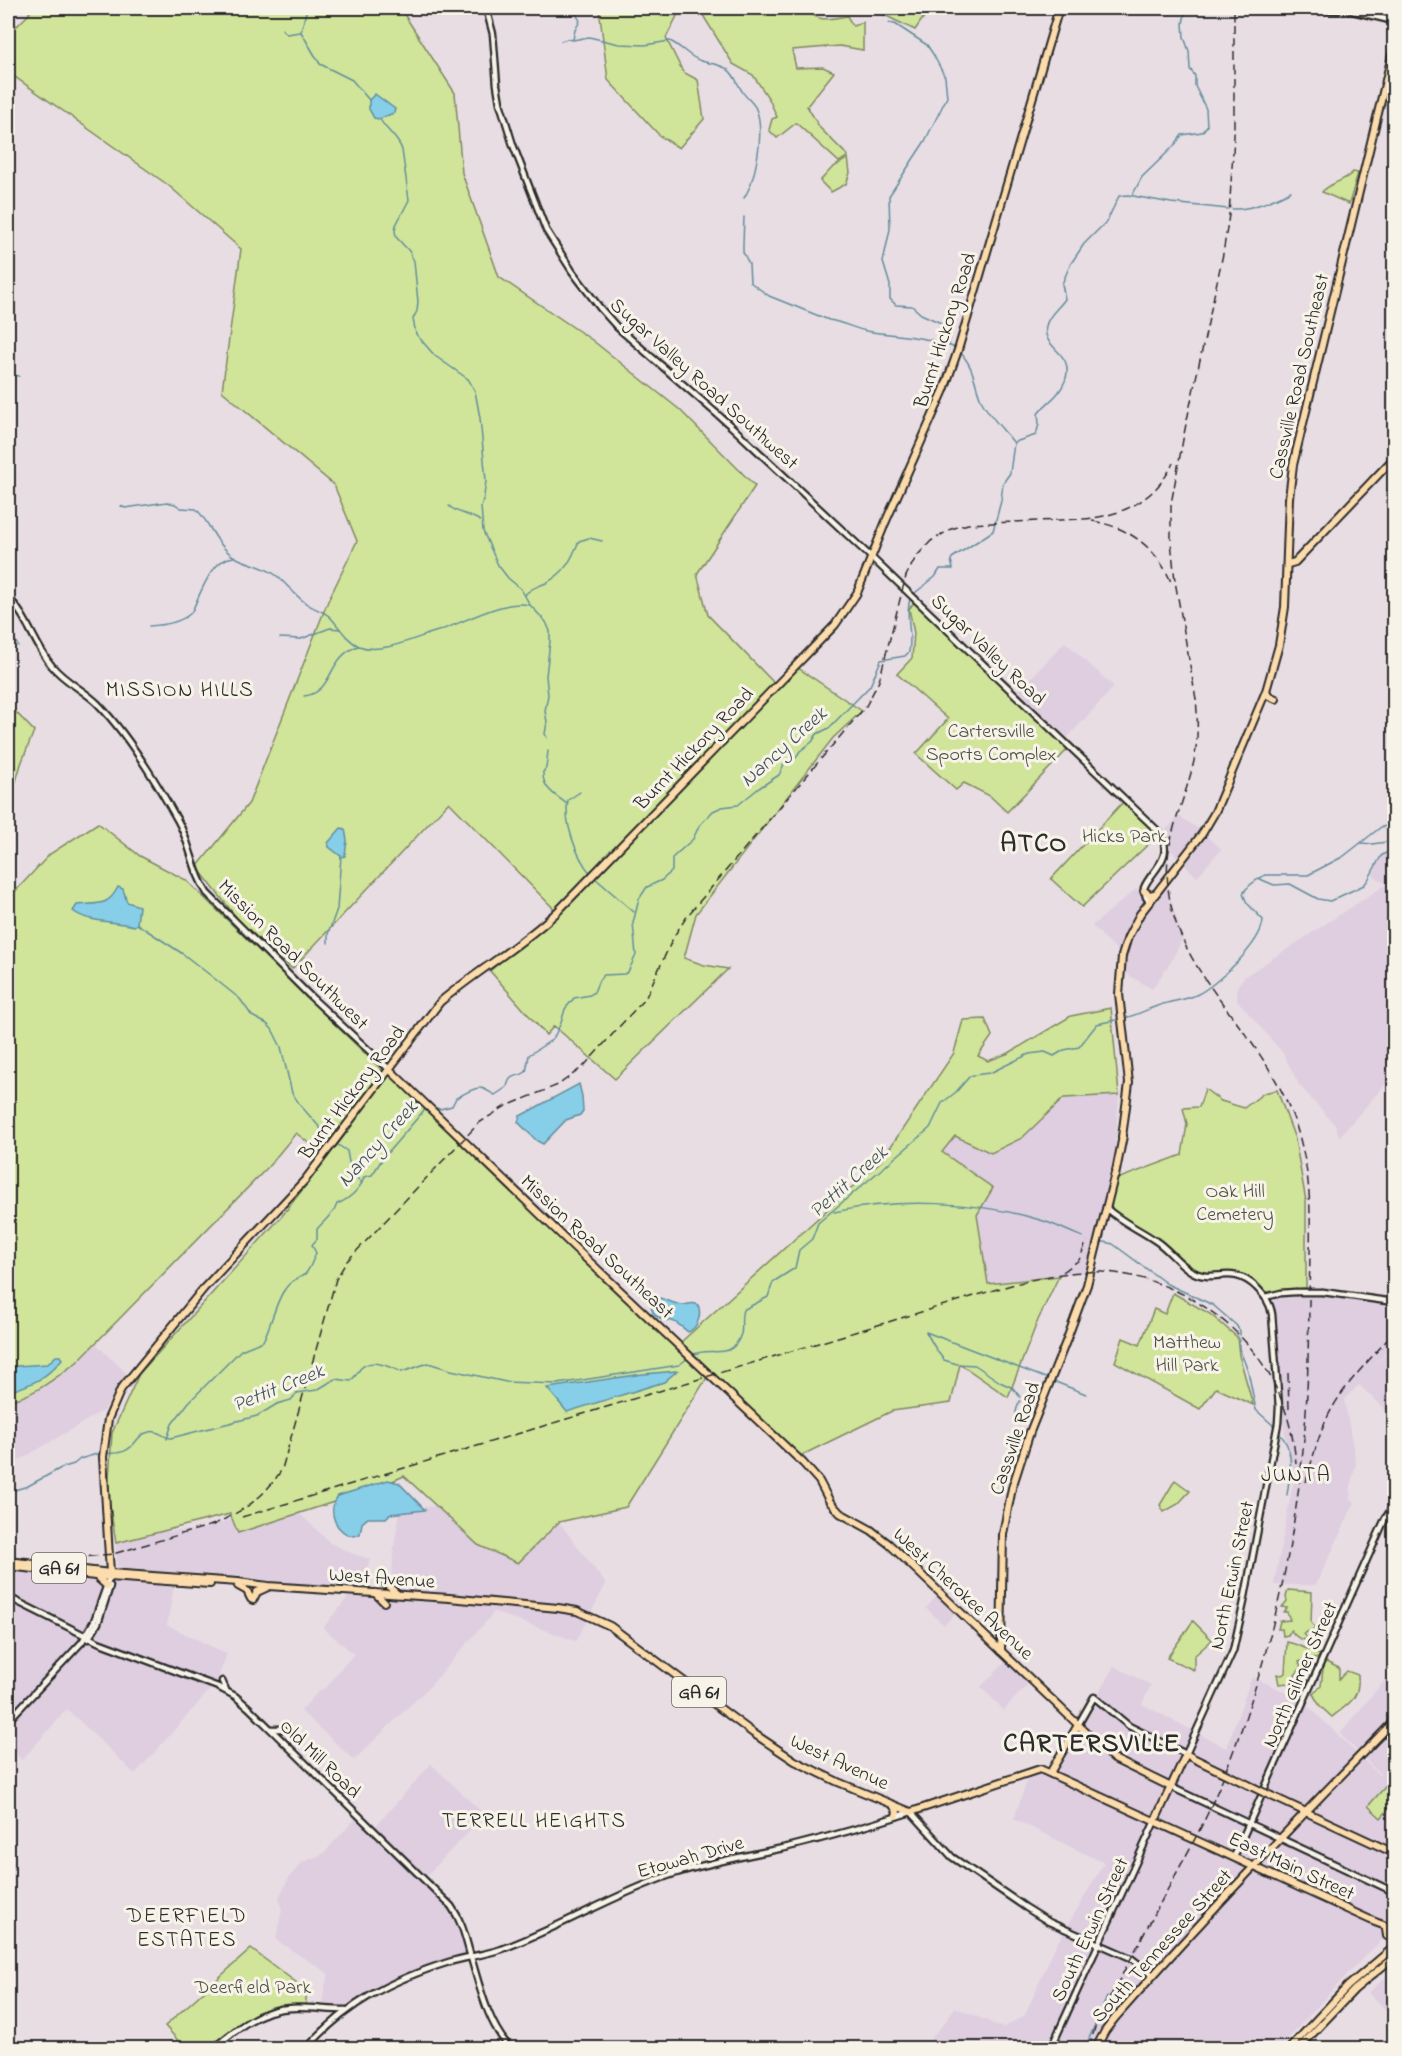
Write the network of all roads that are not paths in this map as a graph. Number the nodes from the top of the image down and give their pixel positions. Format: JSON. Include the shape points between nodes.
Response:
{"nodes":[{"id":1,"x":486,"y":8,"type":"edge"},
{"id":2,"x":1059,"y":8,"type":"edge"},
{"id":3,"x":1292,"y":8,"type":"edge"},
{"id":4,"x":1395,"y":21,"type":"edge"},
{"id":5,"x":1395,"y":47,"type":"edge"},
{"id":6,"x":1395,"y":458,"type":"edge"},
{"id":7,"x":871,"y":556,"type":"junction"},
{"id":8,"x":1291,"y":564,"type":"junction"},
{"id":9,"x":8,"y":597,"type":"edge"},
{"id":10,"x":1266,"y":691,"type":"junction"},
{"id":11,"x":1276,"y":699,"type":"dead end"},
{"id":12,"x":1222,"y":798,"type":"joint"},
{"id":13,"x":1172,"y":873,"type":"junction"},
{"id":14,"x":1144,"y":891,"type":"junction"},
{"id":15,"x":1155,"y":894,"type":"junction"},
{"id":16,"x":1149,"y":903,"type":"junction"},
{"id":17,"x":1125,"y":943,"type":"junction"},
{"id":18,"x":1122,"y":956,"type":"junction"},
{"id":19,"x":1121,"y":999,"type":"junction"},
{"id":20,"x":1124,"y":1027,"type":"junction"},
{"id":21,"x":389,"y":1069,"type":"junction"},
{"id":22,"x":1132,"y":1113,"type":"dead end"},
{"id":23,"x":1126,"y":1119,"type":"junction"},
{"id":24,"x":1122,"y":1137,"type":"junction"},
{"id":25,"x":462,"y":1140,"type":"joint"},
{"id":26,"x":1106,"y":1208,"type":"junction"},
{"id":27,"x":1265,"y":1298,"type":"junction"},
{"id":28,"x":1395,"y":1302,"type":"edge"},
{"id":29,"x":711,"y":1376,"type":"joint"},
{"id":30,"x":1395,"y":1505,"type":"edge"},
{"id":31,"x":8,"y":1562,"type":"edge"},
{"id":32,"x":8,"y":1566,"type":"edge"},
{"id":33,"x":111,"y":1572,"type":"junction"},
{"id":34,"x":97,"y":1574,"type":"junction"},
{"id":35,"x":252,"y":1585,"type":"junction"},
{"id":36,"x":107,"y":1586,"type":"junction"},
{"id":37,"x":238,"y":1586,"type":"junction"},
{"id":38,"x":268,"y":1587,"type":"junction"},
{"id":39,"x":375,"y":1593,"type":"junction"},
{"id":40,"x":397,"y":1594,"type":"junction"},
{"id":41,"x":8,"y":1597,"type":"edge"},
{"id":42,"x":384,"y":1602,"type":"dead end"},
{"id":43,"x":522,"y":1604,"type":"junction"},
{"id":44,"x":530,"y":1612,"type":"dead end"},
{"id":45,"x":94,"y":1631,"type":"junction"},
{"id":46,"x":80,"y":1632,"type":"junction"},
{"id":47,"x":88,"y":1637,"type":"junction"},
{"id":48,"x":1002,"y":1640,"type":"junction"},
{"id":49,"x":82,"y":1642,"type":"junction"},
{"id":50,"x":98,"y":1642,"type":"junction"},
{"id":51,"x":995,"y":1644,"type":"junction"},
{"id":52,"x":1001,"y":1651,"type":"junction"},
{"id":53,"x":58,"y":1669,"type":"junction"},
{"id":54,"x":222,"y":1681,"type":"dead end"},
{"id":55,"x":228,"y":1692,"type":"junction"},
{"id":56,"x":8,"y":1720,"type":"edge"},
{"id":57,"x":1395,"y":1721,"type":"edge"},
{"id":58,"x":1078,"y":1725,"type":"junction"},
{"id":59,"x":270,"y":1729,"type":"junction"},
{"id":60,"x":283,"y":1742,"type":"junction"},
{"id":61,"x":1186,"y":1754,"type":"junction"},
{"id":62,"x":1039,"y":1768,"type":"joint"},
{"id":63,"x":1050,"y":1773,"type":"junction"},
{"id":64,"x":1171,"y":1787,"type":"junction"},
{"id":65,"x":893,"y":1804,"type":"junction"},
{"id":66,"x":911,"y":1812,"type":"junction"},
{"id":67,"x":1305,"y":1812,"type":"junction"},
{"id":68,"x":896,"y":1816,"type":"junction"},
{"id":69,"x":1155,"y":1821,"type":"junction"},
{"id":70,"x":1248,"y":1824,"type":"junction"},
{"id":71,"x":1280,"y":1838,"type":"junction"},
{"id":72,"x":1395,"y":1853,"type":"edge"},
{"id":73,"x":1234,"y":1857,"type":"junction"},
{"id":74,"x":1254,"y":1866,"type":"junction"},
{"id":75,"x":1395,"y":1892,"type":"edge"},
{"id":76,"x":1375,"y":1922,"type":"junction"},
{"id":77,"x":1395,"y":1929,"type":"edge"},
{"id":78,"x":1395,"y":1934,"type":"edge"},
{"id":79,"x":1099,"y":1944,"type":"junction"},
{"id":80,"x":1394,"y":1948,"type":"edge"},
{"id":81,"x":471,"y":1956,"type":"junction"},
{"id":82,"x":1395,"y":1957,"type":"edge"},
{"id":83,"x":1153,"y":1975,"type":"junction"},
{"id":84,"x":1327,"y":1999,"type":"dead end"},
{"id":85,"x":1339,"y":2006,"type":"junction"},
{"id":86,"x":323,"y":2010,"type":"junction"},
{"id":87,"x":332,"y":2010,"type":"junction"},
{"id":88,"x":347,"y":2010,"type":"junction"},
{"id":89,"x":333,"y":2020,"type":"junction"},
{"id":90,"x":1315,"y":2021,"type":"junction"},
{"id":91,"x":1305,"y":2023,"type":"dead end"},
{"id":92,"x":1308,"y":2034,"type":"junction"},
{"id":93,"x":1322,"y":2035,"type":"dead end"},
{"id":94,"x":214,"y":2049,"type":"edge"},
{"id":95,"x":307,"y":2049,"type":"edge"},
{"id":96,"x":510,"y":2049,"type":"edge"},
{"id":97,"x":1051,"y":2049,"type":"edge"},
{"id":98,"x":1096,"y":2049,"type":"edge"},
{"id":99,"x":1290,"y":2049,"type":"edge"},
{"id":100,"x":1298,"y":2049,"type":"edge"}],
"edges":[{"from":1,"to":7,"type":"street","name":"Sugar Valley Road Southwest","via":[[505,123],[546,230],[572,271],[617,327]]},
{"from":2,"to":7,"type":"main road","name":"Burnt Hickory Road","via":[[955,357]]},
{"from":3,"to":4,"type":"street","via":[[1360,12]]},
{"from":5,"to":8,"type":"main road","name":"Cassville Road Southeast","via":[[1293,465],[1289,498]]},
{"from":6,"to":8,"type":"main road"},
{"from":7,"to":14,"type":"street","name":"Sugar Valley Road","via":[[1161,834],[1162,862],[1146,882]]},
{"from":7,"to":21,"type":"main road","name":"Burnt Hickory Road","via":[[857,593],[830,630],[557,912],[526,940],[441,1002]]},
{"from":8,"to":10,"type":"main road","name":"Cassville Road Southeast","via":[[1283,624]]},
{"from":9,"to":21,"type":"street","name":"Mission Road Southwest","via":[[54,669],[97,703],[126,737],[179,822],[207,892]]},
{"from":10,"to":11,"type":"main road"},
{"from":10,"to":12,"type":"main road","name":"Cassville Road Southeast"},
{"from":12,"to":13,"type":"main road","name":"Cassville Road"},
{"from":13,"to":15,"type":"main road","name":"Cassville Road"},
{"from":13,"to":16,"type":"main road","name":"Cassville Road"},
{"from":14,"to":15,"type":"main road"},
{"from":14,"to":16,"type":"street"},
{"from":15,"to":16,"type":"main road","name":"Cassville Road"},
{"from":16,"to":17,"type":"main road","name":"Cassville Road"},
{"from":16,"to":19,"type":"main road","name":"Cassville Road","via":[[1127,947]]},
{"from":17,"to":18,"type":"main road","name":"Cassville Road"},
{"from":17,"to":18,"type":"main road","via":[[1118,946]]},
{"from":18,"to":19,"type":"main road","name":"Cassville Road"},
{"from":19,"to":20,"type":"main road","name":"Cassville Road"},
{"from":20,"to":23,"type":"main road","name":"Cassville Road","via":[[1131,1082]]},
{"from":20,"to":24,"type":"main road","name":"Cassville Road","via":[[1129,1083]]},
{"from":21,"to":25,"type":"main road","name":"Mission Road Southwest"},
{"from":21,"to":33,"type":"main road","name":"Burnt Hickory Road","via":[[305,1180],[204,1288],[130,1376],[105,1435],[102,1465]]},
{"from":22,"to":23,"type":"main road"},
{"from":23,"to":24,"type":"main road","name":"Cassville Road"},
{"from":24,"to":26,"type":"main road","name":"Cassville Road"},
{"from":25,"to":29,"type":"main road","name":"Mission Road Southeast"},
{"from":26,"to":27,"type":"street","via":[[1159,1243],[1191,1271],[1209,1276],[1240,1276]]},
{"from":26,"to":48,"type":"main road","name":"Cassville Road","via":[[1077,1312],[1012,1488],[1003,1534]]},
{"from":27,"to":28,"type":"street","bridge":true,"via":[[1281,1293],[1323,1292]]},
{"from":27,"to":61,"type":"street","name":"North Erwin Street","via":[[1272,1314],[1279,1407],[1276,1432],[1235,1646]]},
{"from":29,"to":51,"type":"main road","name":"West Cherokee Avenue","via":[[810,1470],[837,1511],[880,1536]]},
{"from":30,"to":70,"type":"street","name":"North Gilmer Street","via":[[1385,1519]]},
{"from":31,"to":34,"type":"main road","name":"West Avenue","number":"GA 61"},
{"from":32,"to":34,"type":"main road","name":"West Avenue","number":"GA 61"},
{"from":33,"to":34,"type":"main road","name":"West Avenue","number":"GA 61"},
{"from":33,"to":34,"type":"main road","via":[[107,1568]]},
{"from":33,"to":35,"type":"main road","name":"West Avenue","number":"GA 61"},
{"from":33,"to":36,"type":"street"},
{"from":33,"to":37,"type":"main road","name":"West Avenue","number":"GA 61"},
{"from":33,"to":45,"type":"street"},
{"from":34,"to":36,"type":"main road"},
{"from":35,"to":37,"type":"main road","name":"West Avenue","number":"GA 61"},
{"from":35,"to":38,"type":"main road","name":"West Avenue","number":"GA 61"},
{"from":36,"to":47,"type":"street"},
{"from":37,"to":38,"type":"main road","via":[[252,1600]]},
{"from":38,"to":39,"type":"main road","name":"West Avenue","number":"GA 61"},
{"from":39,"to":40,"type":"main road","name":"West Avenue","number":"GA 61"},
{"from":39,"to":40,"type":"main road","via":[[386,1583]]},
{"from":39,"to":42,"type":"main road"},
{"from":40,"to":43,"type":"main road","name":"West Avenue","number":"GA 61"},
{"from":41,"to":46,"type":"street","name":"Old Mill Road"},
{"from":43,"to":44,"type":"main road"},
{"from":43,"to":65,"type":"main road","name":"West Avenue","number":"GA 61","via":[[577,1611],[603,1622],[795,1761]]},
{"from":45,"to":47,"type":"street"},
{"from":45,"to":50,"type":"street"},
{"from":46,"to":47,"type":"street","name":"Old Mill Road"},
{"from":46,"to":49,"type":"street"},
{"from":47,"to":49,"type":"street"},
{"from":47,"to":50,"type":"street","name":"Old Mill Road"},
{"from":47,"to":53,"type":"street"},
{"from":48,"to":51,"type":"main road"},
{"from":48,"to":52,"type":"main road","name":"Cassville Road"},
{"from":49,"to":53,"type":"street"},
{"from":50,"to":55,"type":"street","name":"Old Mill Road"},
{"from":51,"to":52,"type":"main road","name":"West Cherokee Avenue"},
{"from":52,"to":58,"type":"main road","name":"West Cherokee Avenue"},
{"from":53,"to":56,"type":"street"},
{"from":54,"to":55,"type":"street"},
{"from":55,"to":59,"type":"street","name":"Old Mill Road"},
{"from":57,"to":67,"type":"main road","name":"South Tennessee Street"},
{"from":58,"to":61,"type":"street","via":[[1094,1697],[1129,1726]]},
{"from":58,"to":63,"type":"main road"},
{"from":58,"to":64,"type":"main road","name":"West Cherokee Avenue","via":[[1119,1762]]},
{"from":59,"to":60,"type":"street","name":"Old Mill Road"},
{"from":59,"to":60,"type":"street","via":[[282,1729]]},
{"from":60,"to":81,"type":"street","name":"Old Mill Road","via":[[451,1906]]},
{"from":61,"to":64,"type":"main road","name":"North Erwin Street"},
{"from":61,"to":67,"type":"main road","bridge":true},
{"from":62,"to":63,"type":"main road","name":"East Main Street"},
{"from":62,"to":66,"type":"main road","name":"Etowah Drive"},
{"from":63,"to":69,"type":"main road","name":"East Main Street"},
{"from":64,"to":69,"type":"main road","name":"North Erwin Street"},
{"from":64,"to":70,"type":"street","name":"West Cherokee Avenue"},
{"from":65,"to":66,"type":"main road","name":"West Avenue","number":"GA 61"},
{"from":65,"to":68,"type":"main road"},
{"from":66,"to":68,"type":"street","name":"Etowah Drive"},
{"from":66,"to":79,"type":"street","name":"West Avenue","via":[[956,1860],[1045,1919]]},
{"from":67,"to":71,"type":"main road","name":"South Tennessee Street"},
{"from":67,"to":72,"type":"main road"},
{"from":68,"to":81,"type":"street","name":"Etowah Drive","via":[[674,1874],[514,1944]]},
{"from":69,"to":73,"type":"main road","name":"East Main Street"},
{"from":69,"to":79,"type":"street","name":"South Erwin Street"},
{"from":70,"to":71,"type":"street","name":"West Cherokee Avenue"},
{"from":70,"to":73,"type":"street","name":"North Gilmer Street"},
{"from":71,"to":74,"type":"main road","name":"South Tennessee Street"},
{"from":71,"to":75,"type":"street","name":"West Cherokee Avenue"},
{"from":73,"to":74,"type":"main road","name":"East Main Street"},
{"from":74,"to":76,"type":"main road","name":"East Main Street"},
{"from":74,"to":83,"type":"main road","name":"South Tennessee Street"},
{"from":76,"to":77,"type":"main road","name":"East Main Street"},
{"from":76,"to":78,"type":"main road","name":"East Main Street","via":[[1386,1929],[1387,1936]]},
{"from":79,"to":83,"type":"street","name":"West Avenue","via":[[1131,1958]]},
{"from":79,"to":97,"type":"street","name":"South Erwin Street"},
{"from":80,"to":85,"type":"main road","via":[[1359,1980]]},
{"from":81,"to":88,"type":"street","name":"Etowah Drive","via":[[393,1982]]},
{"from":81,"to":96,"type":"street","name":"Old Mill Road","via":[[490,2017]]},
{"from":82,"to":85,"type":"main road"},
{"from":83,"to":98,"type":"main road","name":"South Tennessee Street","via":[[1111,2022]]},
{"from":84,"to":85,"type":"main road"},
{"from":85,"to":90,"type":"main road"},
{"from":85,"to":92,"type":"main road"},
{"from":86,"to":87,"type":"street"},
{"from":86,"to":89,"type":"street"},
{"from":86,"to":94,"type":"street","via":[[294,2007],[273,2011],[243,2025]]},
{"from":87,"to":88,"type":"street"},
{"from":87,"to":89,"type":"street"},
{"from":88,"to":89,"type":"street","name":"Etowah Drive"},
{"from":89,"to":95,"type":"street","name":"Etowah Drive"},
{"from":90,"to":92,"type":"main road"},
{"from":90,"to":100,"type":"main road"},
{"from":91,"to":92,"type":"main road"},
{"from":92,"to":93,"type":"main road"},
{"from":92,"to":99,"type":"main road"},
{"from":92,"to":100,"type":"main road"}]}
